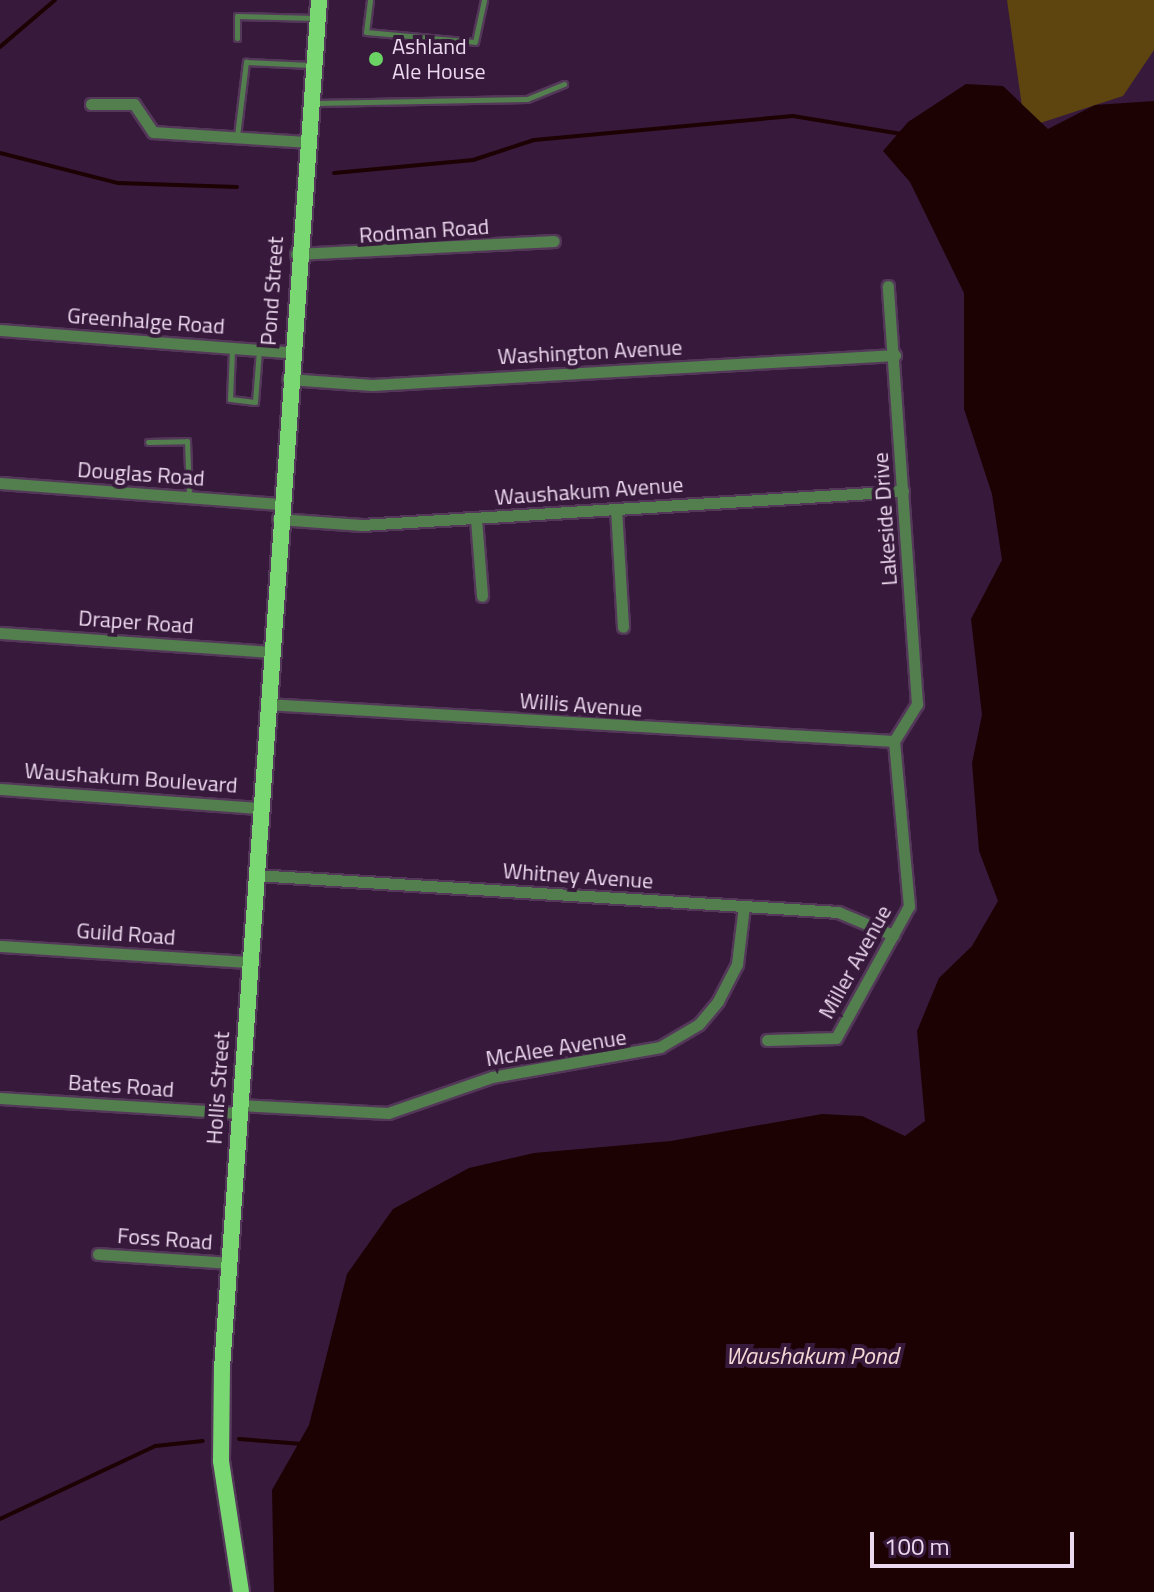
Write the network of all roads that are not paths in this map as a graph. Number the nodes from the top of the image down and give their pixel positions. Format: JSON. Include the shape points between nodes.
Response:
{"nodes":[{"id":1,"x":319,"y":0,"type":"edge"},
{"id":2,"x":370,"y":0,"type":"edge"},
{"id":3,"x":484,"y":0,"type":"edge"},
{"id":4,"x":317,"y":18,"type":"junction"},
{"id":5,"x":237,"y":38,"type":"dead end"},
{"id":6,"x":313,"y":65,"type":"junction"},
{"id":7,"x":564,"y":84,"type":"dead end"},
{"id":8,"x":310,"y":103,"type":"junction"},
{"id":9,"x":91,"y":104,"type":"dead end"},
{"id":10,"x":237,"y":137,"type":"junction"},
{"id":11,"x":306,"y":142,"type":"junction"},
{"id":12,"x":554,"y":241,"type":"dead end"},
{"id":13,"x":296,"y":254,"type":"junction"},
{"id":14,"x":888,"y":286,"type":"dead end"},
{"id":15,"x":0,"y":330,"type":"edge"},
{"id":16,"x":232,"y":348,"type":"junction"},
{"id":17,"x":259,"y":349,"type":"junction"},
{"id":18,"x":289,"y":352,"type":"junction"},
{"id":19,"x":895,"y":355,"type":"junction"},
{"id":20,"x":288,"y":379,"type":"junction"},
{"id":21,"x":148,"y":442,"type":"dead end"},
{"id":22,"x":0,"y":483,"type":"edge"},
{"id":23,"x":903,"y":491,"type":"junction"},
{"id":24,"x":189,"y":497,"type":"junction"},
{"id":25,"x":616,"y":509,"type":"junction"},
{"id":26,"x":278,"y":512,"type":"junction"},
{"id":27,"x":476,"y":519,"type":"junction"},
{"id":28,"x":274,"y":586,"type":"joint"},
{"id":29,"x":482,"y":596,"type":"dead end"},
{"id":30,"x":623,"y":627,"type":"dead end"},
{"id":31,"x":0,"y":633,"type":"edge"},
{"id":32,"x":269,"y":652,"type":"junction"},
{"id":33,"x":266,"y":704,"type":"junction"},
{"id":34,"x":894,"y":741,"type":"junction"},
{"id":35,"x":0,"y":789,"type":"edge"},
{"id":36,"x":259,"y":808,"type":"junction"},
{"id":37,"x":255,"y":875,"type":"junction"},
{"id":38,"x":744,"y":906,"type":"junction"},
{"id":39,"x":893,"y":935,"type":"junction"},
{"id":40,"x":0,"y":946,"type":"edge"},
{"id":41,"x":249,"y":962,"type":"junction"},
{"id":42,"x":767,"y":1040,"type":"dead end"},
{"id":43,"x":0,"y":1098,"type":"edge"},
{"id":44,"x":239,"y":1109,"type":"junction"},
{"id":45,"x":98,"y":1254,"type":"dead end"},
{"id":46,"x":229,"y":1263,"type":"junction"},
{"id":47,"x":241,"y":1592,"type":"edge"}],
"edges":[{"from":1,"to":4,"type":"main road","name":"Pond Street"},
{"from":2,"to":3,"type":"lane","via":[[366,32],[475,42]]},
{"from":4,"to":5,"type":"lane","via":[[237,16]]},
{"from":4,"to":6,"type":"main road","name":"Pond Street"},
{"from":6,"to":8,"type":"main road","name":"Pond Street"},
{"from":6,"to":10,"type":"lane","via":[[246,62]]},
{"from":7,"to":8,"type":"lane","via":[[527,99]]},
{"from":8,"to":11,"type":"main road","name":"Pond Street"},
{"from":9,"to":10,"type":"street","via":[[134,104],[153,132]]},
{"from":10,"to":11,"type":"street"},
{"from":11,"to":13,"type":"main road","name":"Pond Street"},
{"from":12,"to":13,"type":"street","name":"Rodman Road"},
{"from":13,"to":18,"type":"main road","name":"Pond Street"},
{"from":14,"to":19,"type":"street","name":"Lakeside Drive"},
{"from":15,"to":16,"type":"street","name":"Greenhalge Road"},
{"from":16,"to":17,"type":"street","name":"Greenhalge Road"},
{"from":16,"to":17,"type":"lane","via":[[230,399],[255,402]]},
{"from":17,"to":18,"type":"street","name":"Greenhalge Road"},
{"from":18,"to":20,"type":"main road","name":"Pond Street"},
{"from":19,"to":20,"type":"street","name":"Washington Avenue","via":[[372,385]]},
{"from":19,"to":23,"type":"street","name":"Lakeside Drive"},
{"from":20,"to":26,"type":"main road","name":"Pond Street"},
{"from":21,"to":24,"type":"lane","via":[[187,441]]},
{"from":22,"to":24,"type":"street","name":"Douglas Road"},
{"from":23,"to":25,"type":"street","name":"Waushakum Avenue"},
{"from":23,"to":34,"type":"street","name":"Lakeside Drive","via":[[917,704]]},
{"from":24,"to":26,"type":"street","name":"Douglas Road"},
{"from":25,"to":27,"type":"street","name":"Waushakum Avenue"},
{"from":25,"to":30,"type":"street"},
{"from":26,"to":27,"type":"street","name":"Waushakum Avenue"},
{"from":26,"to":28,"type":"main road","name":"Pond Street"},
{"from":27,"to":29,"type":"street"},
{"from":28,"to":32,"type":"main road","name":"Hollis Street"},
{"from":31,"to":32,"type":"street","name":"Draper Road"},
{"from":32,"to":33,"type":"main road","name":"Hollis Street"},
{"from":33,"to":34,"type":"street","name":"Willis Avenue"},
{"from":33,"to":36,"type":"main road","name":"Hollis Street"},
{"from":34,"to":39,"type":"street","name":"Miller Avenue","via":[[910,889]]},
{"from":35,"to":36,"type":"street","name":"Waushakum Boulevard"},
{"from":36,"to":37,"type":"main road","name":"Hollis Street"},
{"from":37,"to":38,"type":"street","name":"Whitney Avenue"},
{"from":37,"to":41,"type":"main road","name":"Hollis Street"},
{"from":38,"to":39,"type":"street","name":"Whitney Avenue","via":[[858,915]]},
{"from":38,"to":44,"type":"street","name":"McAlee Avenue","via":[[737,964],[718,1001],[699,1024],[660,1047],[492,1077],[388,1113]]},
{"from":39,"to":42,"type":"street","name":"Miller Avenue","via":[[836,1038]]},
{"from":40,"to":41,"type":"street","name":"Guild Road"},
{"from":41,"to":44,"type":"main road","name":"Hollis Street"},
{"from":43,"to":44,"type":"street","name":"Bates Road"},
{"from":44,"to":46,"type":"main road","name":"Hollis Street"},
{"from":45,"to":46,"type":"street","name":"Foss Road"},
{"from":46,"to":47,"type":"main road","name":"Hollis Street","via":[[221,1461]]}]}
